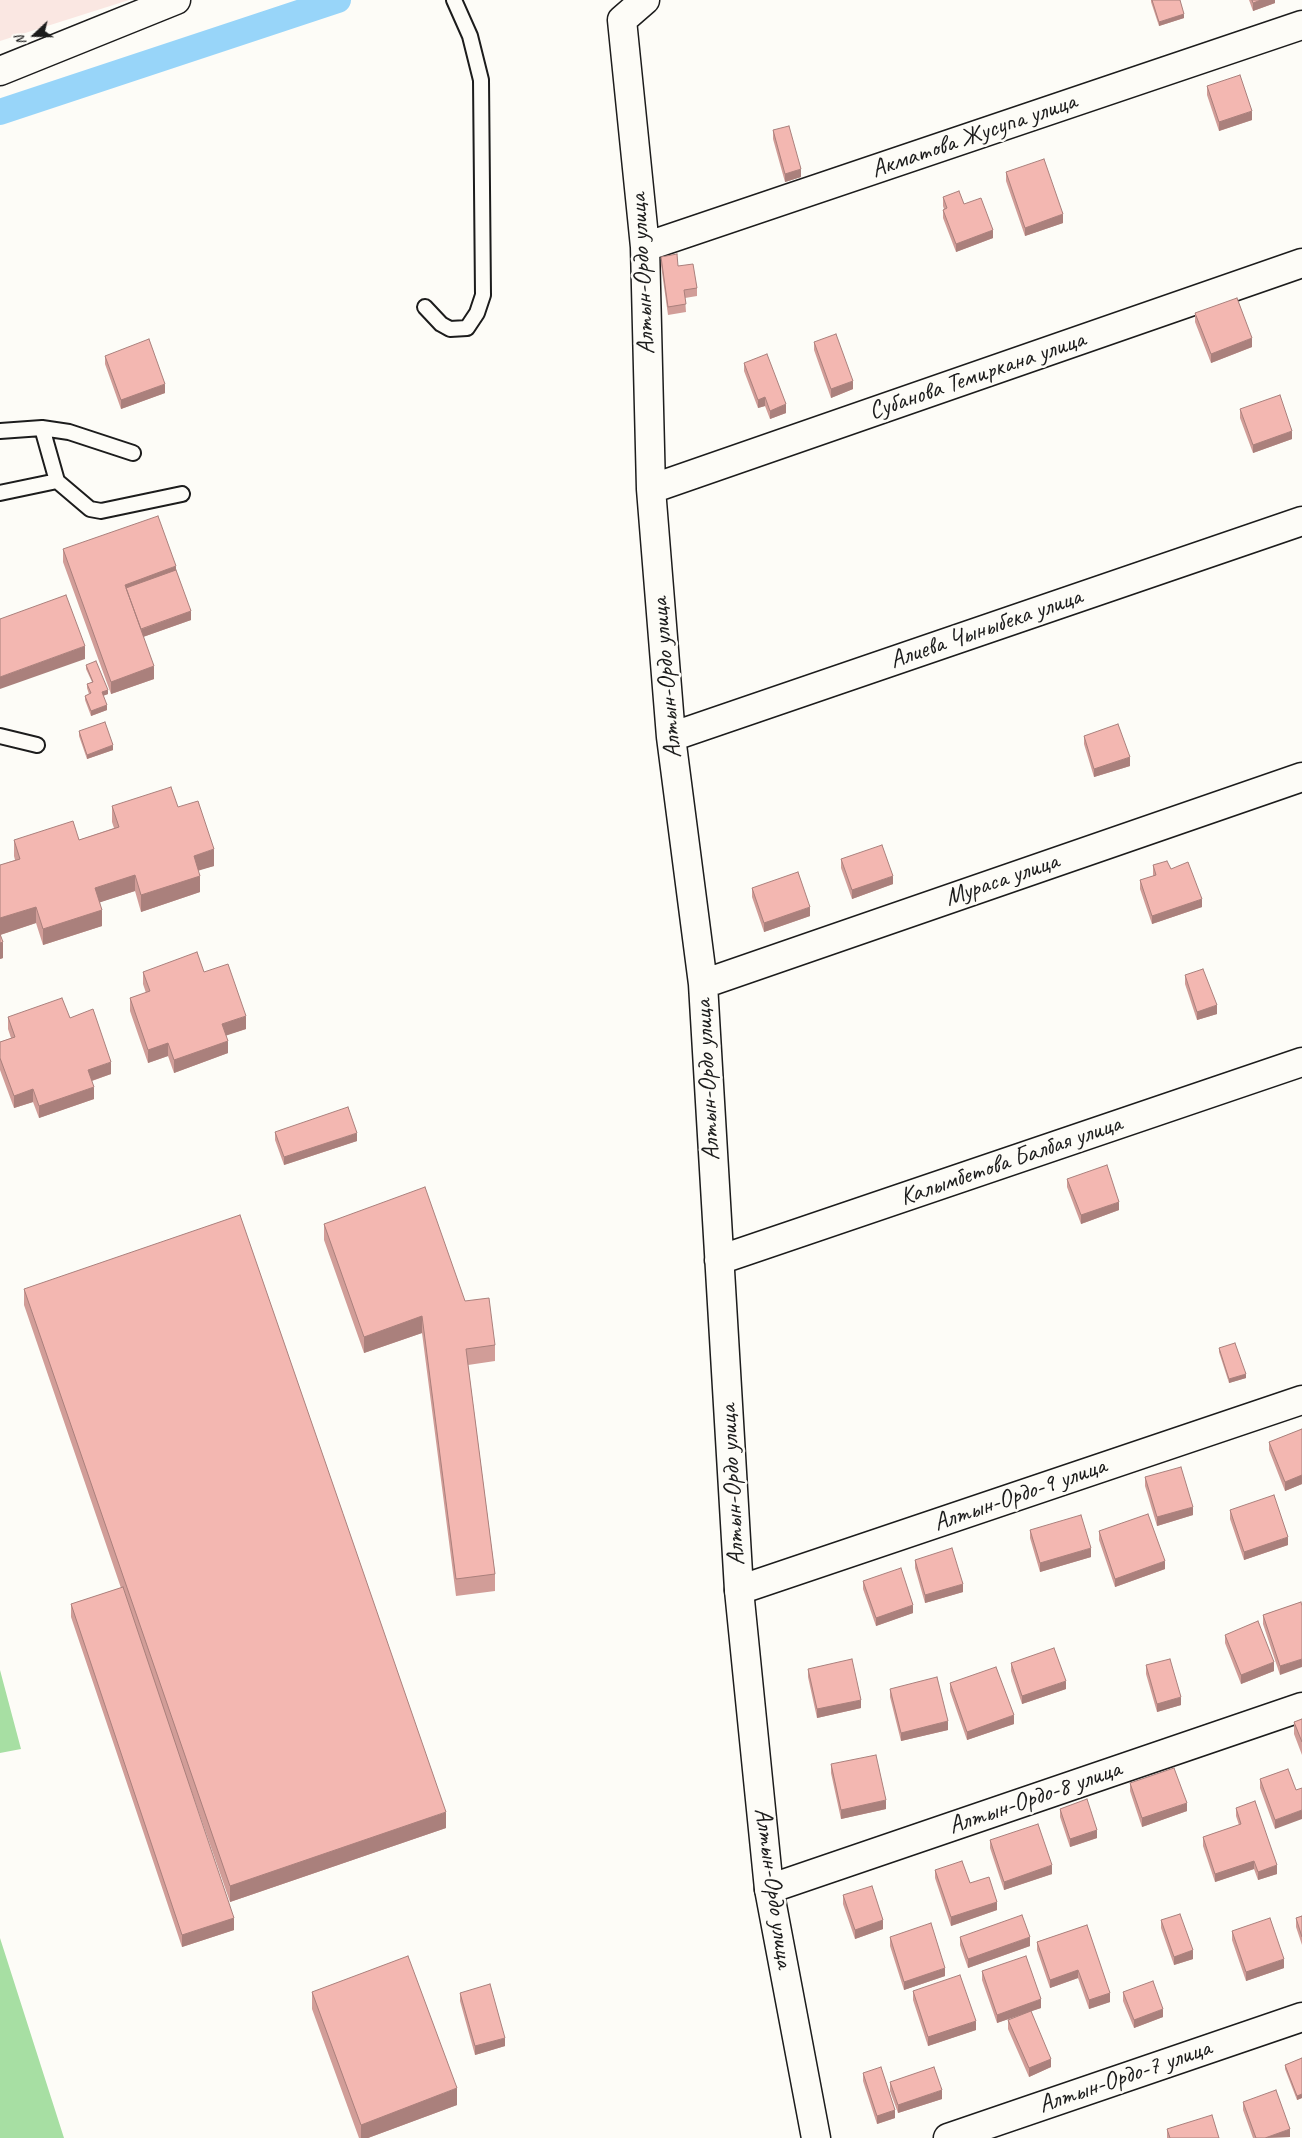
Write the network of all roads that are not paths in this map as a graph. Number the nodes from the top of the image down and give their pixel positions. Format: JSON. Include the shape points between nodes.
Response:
{"nodes":[{"id":1,"x":454,"y":0,"type":"edge"},
{"id":2,"x":645,"y":0,"type":"edge"},
{"id":3,"x":169,"y":1,"type":"edge"},
{"id":4,"x":1302,"y":25,"type":"edge"},
{"id":5,"x":0,"y":71,"type":"edge"},
{"id":6,"x":645,"y":248,"type":"junction"},
{"id":7,"x":1302,"y":263,"type":"edge"},
{"id":8,"x":425,"y":307,"type":"dead end"},
{"id":9,"x":42,"y":428,"type":"junction"},
{"id":10,"x":0,"y":432,"type":"edge"},
{"id":11,"x":133,"y":453,"type":"dead end"},
{"id":12,"x":57,"y":481,"type":"junction"},
{"id":13,"x":651,"y":489,"type":"junction"},
{"id":14,"x":0,"y":493,"type":"edge"},
{"id":15,"x":182,"y":494,"type":"dead end"},
{"id":16,"x":1302,"y":521,"type":"edge"},
{"id":17,"x":0,"y":736,"type":"edge"},
{"id":18,"x":671,"y":737,"type":"junction"},
{"id":19,"x":37,"y":745,"type":"dead end"},
{"id":20,"x":1302,"y":777,"type":"edge"},
{"id":21,"x":702,"y":984,"type":"junction"},
{"id":22,"x":1302,"y":1062,"type":"edge"},
{"id":23,"x":719,"y":1260,"type":"junction"},
{"id":24,"x":1302,"y":1400,"type":"edge"},
{"id":25,"x":739,"y":1590,"type":"junction"},
{"id":26,"x":1302,"y":1707,"type":"edge"},
{"id":27,"x":769,"y":1889,"type":"junction"},
{"id":28,"x":1302,"y":2017,"type":"edge"},
{"id":29,"x":816,"y":2138,"type":"edge"},
{"id":30,"x":948,"y":2138,"type":"edge"}],
"edges":[{"from":1,"to":8,"type":"lane","via":[[470,36],[481,80],[483,295],[467,328],[450,329]]},
{"from":2,"to":6,"type":"street","name":"Алтын-Ордо улица","via":[[622,20]]},
{"from":3,"to":5,"type":"street"},
{"from":4,"to":6,"type":"street","name":"Акматова Жусупа улица"},
{"from":6,"to":13,"type":"street","name":"Алтын-Ордо улица"},
{"from":7,"to":13,"type":"street","name":"Субанова Темиркана улица"},
{"from":9,"to":10,"type":"lane"},
{"from":9,"to":11,"type":"lane","via":[[69,432]]},
{"from":9,"to":12,"type":"lane"},
{"from":12,"to":14,"type":"lane"},
{"from":12,"to":15,"type":"lane","via":[[90,509],[101,511]]},
{"from":13,"to":18,"type":"street","name":"Алтын-Ордо улица"},
{"from":16,"to":18,"type":"street","name":"Алиева Чыныбека улица"},
{"from":17,"to":19,"type":"lane"},
{"from":18,"to":21,"type":"street","name":"Алтын-Ордо улица"},
{"from":20,"to":21,"type":"street","name":"Мураса улица"},
{"from":21,"to":23,"type":"street","name":"Алтын-Ордо улица"},
{"from":22,"to":23,"type":"street","name":"Калымбетова Балбая улица"},
{"from":23,"to":25,"type":"street","name":"Алтын-Ордо улица"},
{"from":24,"to":25,"type":"street","name":"Алтын-Ордо-9 улица"},
{"from":25,"to":27,"type":"street","name":"Алтын-Ордо улица"},
{"from":26,"to":27,"type":"street","name":"Алтын-Ордо-8 улица"},
{"from":27,"to":29,"type":"street","name":"Алтын-Ордо улица"},
{"from":28,"to":30,"type":"street","name":"Алтын-Ордо-7 улица"}]}
